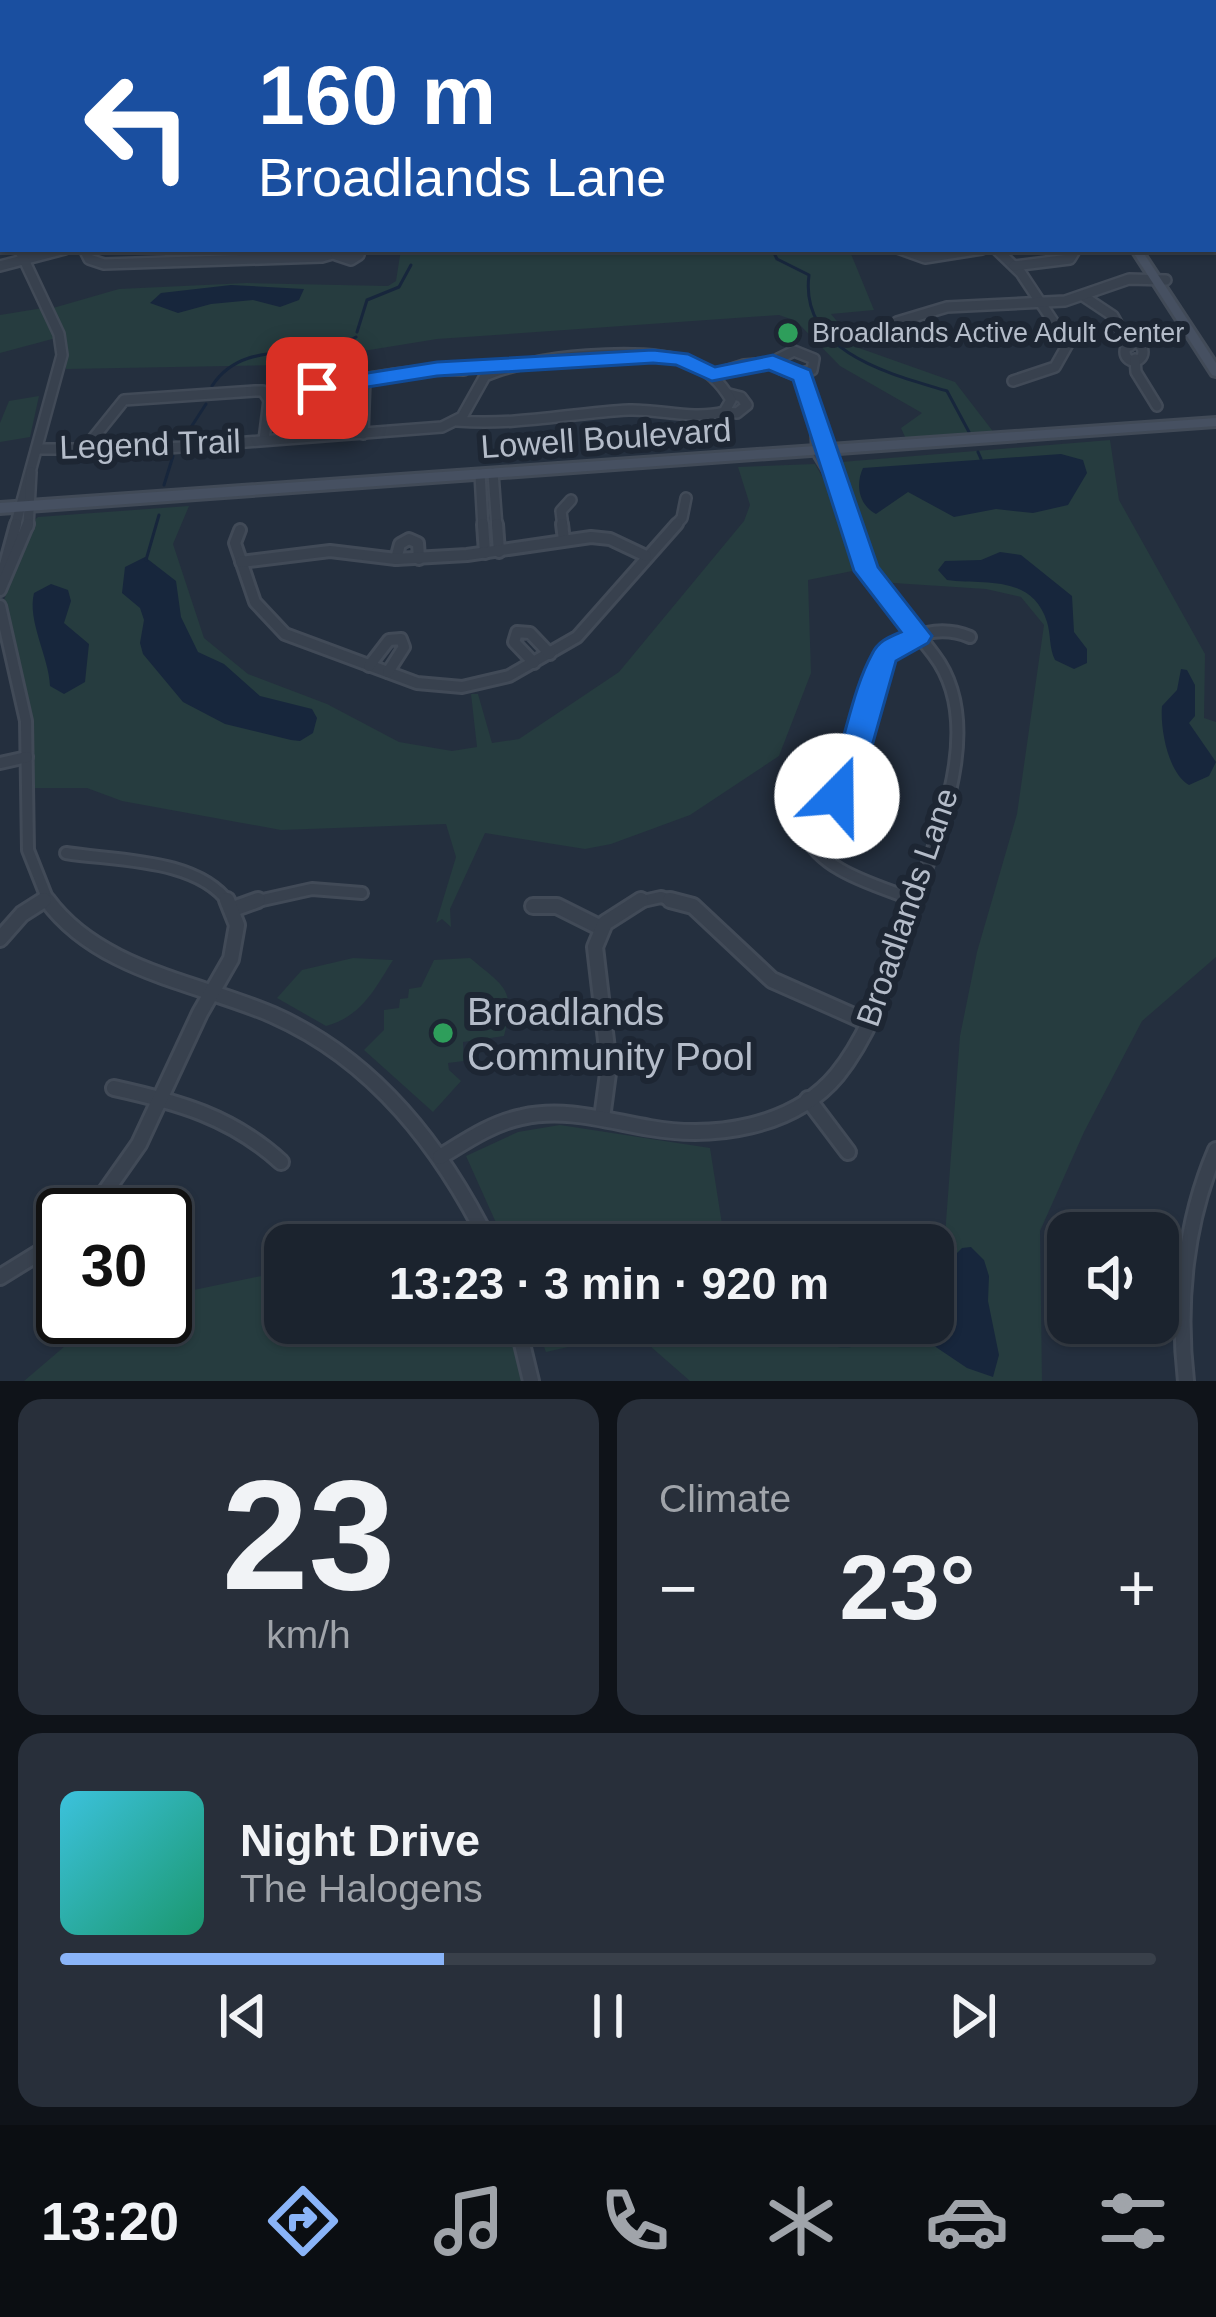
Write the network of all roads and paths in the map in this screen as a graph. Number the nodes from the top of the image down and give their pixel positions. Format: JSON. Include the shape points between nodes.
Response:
{"nodes":[{"id":1,"x":54,"y":252,"type":"edge"},
{"id":2,"x":85,"y":252,"type":"edge"},
{"id":3,"x":344,"y":252,"type":"edge"},
{"id":4,"x":908,"y":252,"type":"edge"},
{"id":5,"x":963,"y":252,"type":"edge"},
{"id":6,"x":999,"y":252,"type":"edge"},
{"id":7,"x":1074,"y":252,"type":"edge"},
{"id":8,"x":1142,"y":252,"type":"edge"},
{"id":9,"x":24,"y":256,"type":"edge"},
{"id":10,"x":1014,"y":266,"type":"junction"},
{"id":11,"x":0,"y":268,"type":"edge"},
{"id":12,"x":1165,"y":280,"type":"junction"},
{"id":13,"x":1083,"y":296,"type":"junction"},
{"id":14,"x":1039,"y":303,"type":"junction"},
{"id":15,"x":897,"y":322,"type":"dead end"},
{"id":16,"x":1216,"y":356,"type":"edge"},
{"id":17,"x":777,"y":362,"type":"junction"},
{"id":18,"x":498,"y":369,"type":"junction"},
{"id":19,"x":464,"y":370,"type":"junction"},
{"id":20,"x":1216,"y":372,"type":"edge"},
{"id":21,"x":712,"y":375,"type":"junction"},
{"id":22,"x":802,"y":375,"type":"junction"},
{"id":23,"x":484,"y":376,"type":"junction"},
{"id":24,"x":365,"y":380,"type":"junction"},
{"id":25,"x":1013,"y":381,"type":"dead end"},
{"id":26,"x":266,"y":396,"type":"junction"},
{"id":27,"x":1157,"y":406,"type":"dead end"},
{"id":28,"x":466,"y":410,"type":"junction"},
{"id":29,"x":457,"y":421,"type":"junction"},
{"id":30,"x":494,"y":422,"type":"junction"},
{"id":31,"x":1216,"y":426,"type":"edge"},
{"id":32,"x":363,"y":434,"type":"junction"},
{"id":33,"x":264,"y":440,"type":"junction"},
{"id":34,"x":87,"y":446,"type":"junction"},
{"id":35,"x":37,"y":449,"type":"junction"},
{"id":36,"x":825,"y":453,"type":"junction"},
{"id":37,"x":487,"y":477,"type":"junction"},
{"id":38,"x":686,"y":498,"type":"dead end"},
{"id":39,"x":571,"y":500,"type":"dead end"},
{"id":40,"x":15,"y":511,"type":"edge"},
{"id":41,"x":240,"y":530,"type":"dead end"},
{"id":42,"x":564,"y":540,"type":"junction"},
{"id":43,"x":499,"y":552,"type":"junction"},
{"id":44,"x":484,"y":553,"type":"junction"},
{"id":45,"x":646,"y":556,"type":"junction"},
{"id":46,"x":396,"y":559,"type":"junction"},
{"id":47,"x":419,"y":559,"type":"junction"},
{"id":48,"x":242,"y":562,"type":"junction"},
{"id":49,"x":0,"y":586,"type":"edge"},
{"id":50,"x":0,"y":606,"type":"edge"},
{"id":51,"x":919,"y":636,"type":"junction"},
{"id":52,"x":970,"y":637,"type":"dead end"},
{"id":53,"x":550,"y":654,"type":"junction"},
{"id":54,"x":534,"y":663,"type":"junction"},
{"id":55,"x":369,"y":666,"type":"junction"},
{"id":56,"x":388,"y":672,"type":"junction"},
{"id":57,"x":27,"y":757,"type":"junction"},
{"id":58,"x":0,"y":763,"type":"edge"},
{"id":59,"x":66,"y":854,"type":"dead end"},
{"id":60,"x":362,"y":892,"type":"dead end"},
{"id":61,"x":46,"y":899,"type":"junction"},
{"id":62,"x":914,"y":900,"type":"junction"},
{"id":63,"x":533,"y":906,"type":"dead end"},
{"id":64,"x":233,"y":909,"type":"junction"},
{"id":65,"x":601,"y":928,"type":"junction"},
{"id":66,"x":0,"y":939,"type":"edge"},
{"id":67,"x":213,"y":990,"type":"junction"},
{"id":68,"x":869,"y":1023,"type":"junction"},
{"id":69,"x":114,"y":1088,"type":"dead end"},
{"id":70,"x":162,"y":1097,"type":"junction"},
{"id":71,"x":808,"y":1099,"type":"junction"},
{"id":72,"x":602,"y":1118,"type":"junction"},
{"id":73,"x":1216,"y":1150,"type":"edge"},
{"id":74,"x":848,"y":1152,"type":"dead end"},
{"id":75,"x":440,"y":1157,"type":"junction"},
{"id":76,"x":281,"y":1162,"type":"dead end"},
{"id":77,"x":109,"y":1188,"type":"edge"},
{"id":78,"x":478,"y":1224,"type":"edge"},
{"id":79,"x":36,"y":1255,"type":"edge"},
{"id":80,"x":0,"y":1277,"type":"edge"},
{"id":81,"x":523,"y":1344,"type":"edge"},
{"id":82,"x":531,"y":1381,"type":"edge"},
{"id":83,"x":1186,"y":1381,"type":"edge"}],
"edges":[{"from":1,"to":9,"type":"street"},
{"from":2,"to":3,"type":"street","via":[[100,264]]},
{"from":4,"to":5,"type":"street"},
{"from":6,"to":10,"type":"street"},
{"from":7,"to":10,"type":"street"},
{"from":8,"to":12,"type":"main road"},
{"from":9,"to":11,"type":"street"},
{"from":9,"to":35,"type":"street","via":[[62,355]]},
{"from":10,"to":14,"type":"street"},
{"from":12,"to":13,"type":"street"},
{"from":12,"to":16,"type":"main road"},
{"from":12,"to":20,"type":"main road"},
{"from":13,"to":14,"type":"street"},
{"from":13,"to":27,"type":"street","via":[[1112,316],[1130,346],[1122,351],[1135,359]]},
{"from":14,"to":15,"type":"street","via":[[947,307]]},
{"from":14,"to":25,"type":"street","via":[[1066,337],[1066,353],[1054,368]]},
{"from":17,"to":21,"type":"street"},
{"from":17,"to":22,"type":"street"},
{"from":17,"to":22,"type":"street","via":[[784,353],[806,353],[815,367]]},
{"from":18,"to":19,"type":"street"},
{"from":18,"to":21,"type":"street","via":[[656,356]]},
{"from":18,"to":23,"type":"street"},
{"from":19,"to":23,"type":"street"},
{"from":19,"to":24,"type":"street"},
{"from":21,"to":30,"type":"street","name":"Legend Trail","via":[[729,394],[724,412]]},
{"from":22,"to":36,"type":"street","name":"Broadlands Lane","via":[[811,429]]},
{"from":23,"to":28,"type":"street"},
{"from":24,"to":26,"type":"street"},
{"from":24,"to":32,"type":"street"},
{"from":26,"to":33,"type":"street","name":"Legend Trail"},
{"from":26,"to":34,"type":"street","via":[[124,400]]},
{"from":28,"to":29,"type":"street"},
{"from":28,"to":30,"type":"street","name":"Legend Trail"},
{"from":29,"to":30,"type":"street","name":"Legend Trail"},
{"from":29,"to":32,"type":"street","name":"Legend Trail"},
{"from":31,"to":36,"type":"main road","name":"Lowell Boulevard"},
{"from":32,"to":33,"type":"street","name":"Legend Trail"},
{"from":33,"to":34,"type":"street","name":"Legend Trail"},
{"from":34,"to":35,"type":"street","name":"Legend Trail"},
{"from":35,"to":40,"type":"street"},
{"from":36,"to":37,"type":"main road","name":"Lowell Boulevard"},
{"from":36,"to":51,"type":"street","name":"Broadlands Lane","via":[[827,476],[838,485],[878,589]]},
{"from":37,"to":40,"type":"main road","name":"Lowell Boulevard"},
{"from":37,"to":43,"type":"street"},
{"from":37,"to":44,"type":"street"},
{"from":38,"to":45,"type":"street","via":[[682,518]]},
{"from":39,"to":42,"type":"street","via":[[561,511]]},
{"from":40,"to":49,"type":"street"},
{"from":41,"to":48,"type":"street"},
{"from":42,"to":43,"type":"street"},
{"from":42,"to":45,"type":"street","via":[[604,538]]},
{"from":43,"to":44,"type":"street"},
{"from":44,"to":47,"type":"street"},
{"from":45,"to":53,"type":"street","via":[[586,629]]},
{"from":46,"to":47,"type":"street"},
{"from":46,"to":47,"type":"street","via":[[409,539],[418,543]]},
{"from":46,"to":48,"type":"street","via":[[330,550]]},
{"from":48,"to":55,"type":"street","via":[[270,623]]},
{"from":50,"to":57,"type":"street"},
{"from":51,"to":52,"type":"street","via":[[945,628]]},
{"from":51,"to":62,"type":"street","name":"Broadlands Lane","via":[[951,680],[960,722],[949,795]]},
{"from":51,"to":62,"type":"street","via":[[879,655],[845,783],[797,831],[843,870]]},
{"from":53,"to":54,"type":"street"},
{"from":53,"to":54,"type":"street","via":[[530,633],[517,632],[514,642]]},
{"from":54,"to":56,"type":"street","via":[[462,687]]},
{"from":55,"to":56,"type":"street"},
{"from":55,"to":56,"type":"street","via":[[388,640],[401,639]]},
{"from":57,"to":58,"type":"street"},
{"from":57,"to":61,"type":"street","via":[[27,855]]},
{"from":59,"to":64,"type":"street","via":[[198,878]]},
{"from":60,"to":64,"type":"street","via":[[283,892]]},
{"from":61,"to":66,"type":"street"},
{"from":61,"to":67,"type":"street","via":[[99,947]]},
{"from":62,"to":68,"type":"street","name":"Broadlands Lane"},
{"from":63,"to":65,"type":"street","via":[[556,906]]},
{"from":64,"to":67,"type":"street","via":[[238,935]]},
{"from":65,"to":68,"type":"street","via":[[638,900],[684,902],[772,980]]},
{"from":65,"to":72,"type":"street","via":[[595,959],[609,1066]]},
{"from":67,"to":70,"type":"street"},
{"from":67,"to":75,"type":"street","via":[[346,1058]]},
{"from":68,"to":71,"type":"street","name":"Broadlands Lane","via":[[839,1072]]},
{"from":69,"to":70,"type":"street"},
{"from":70,"to":76,"type":"street","via":[[238,1124]]},
{"from":70,"to":77,"type":"street"},
{"from":71,"to":72,"type":"street","name":"Broadlands Lane","via":[[760,1124],[724,1131]]},
{"from":71,"to":74,"type":"street"},
{"from":72,"to":75,"type":"street","name":"Broadlands Lane","via":[[562,1111],[513,1117]]},
{"from":73,"to":83,"type":"street","via":[[1191,1248]]},
{"from":75,"to":78,"type":"street"},
{"from":79,"to":80,"type":"street"},
{"from":81,"to":82,"type":"street"}]}
